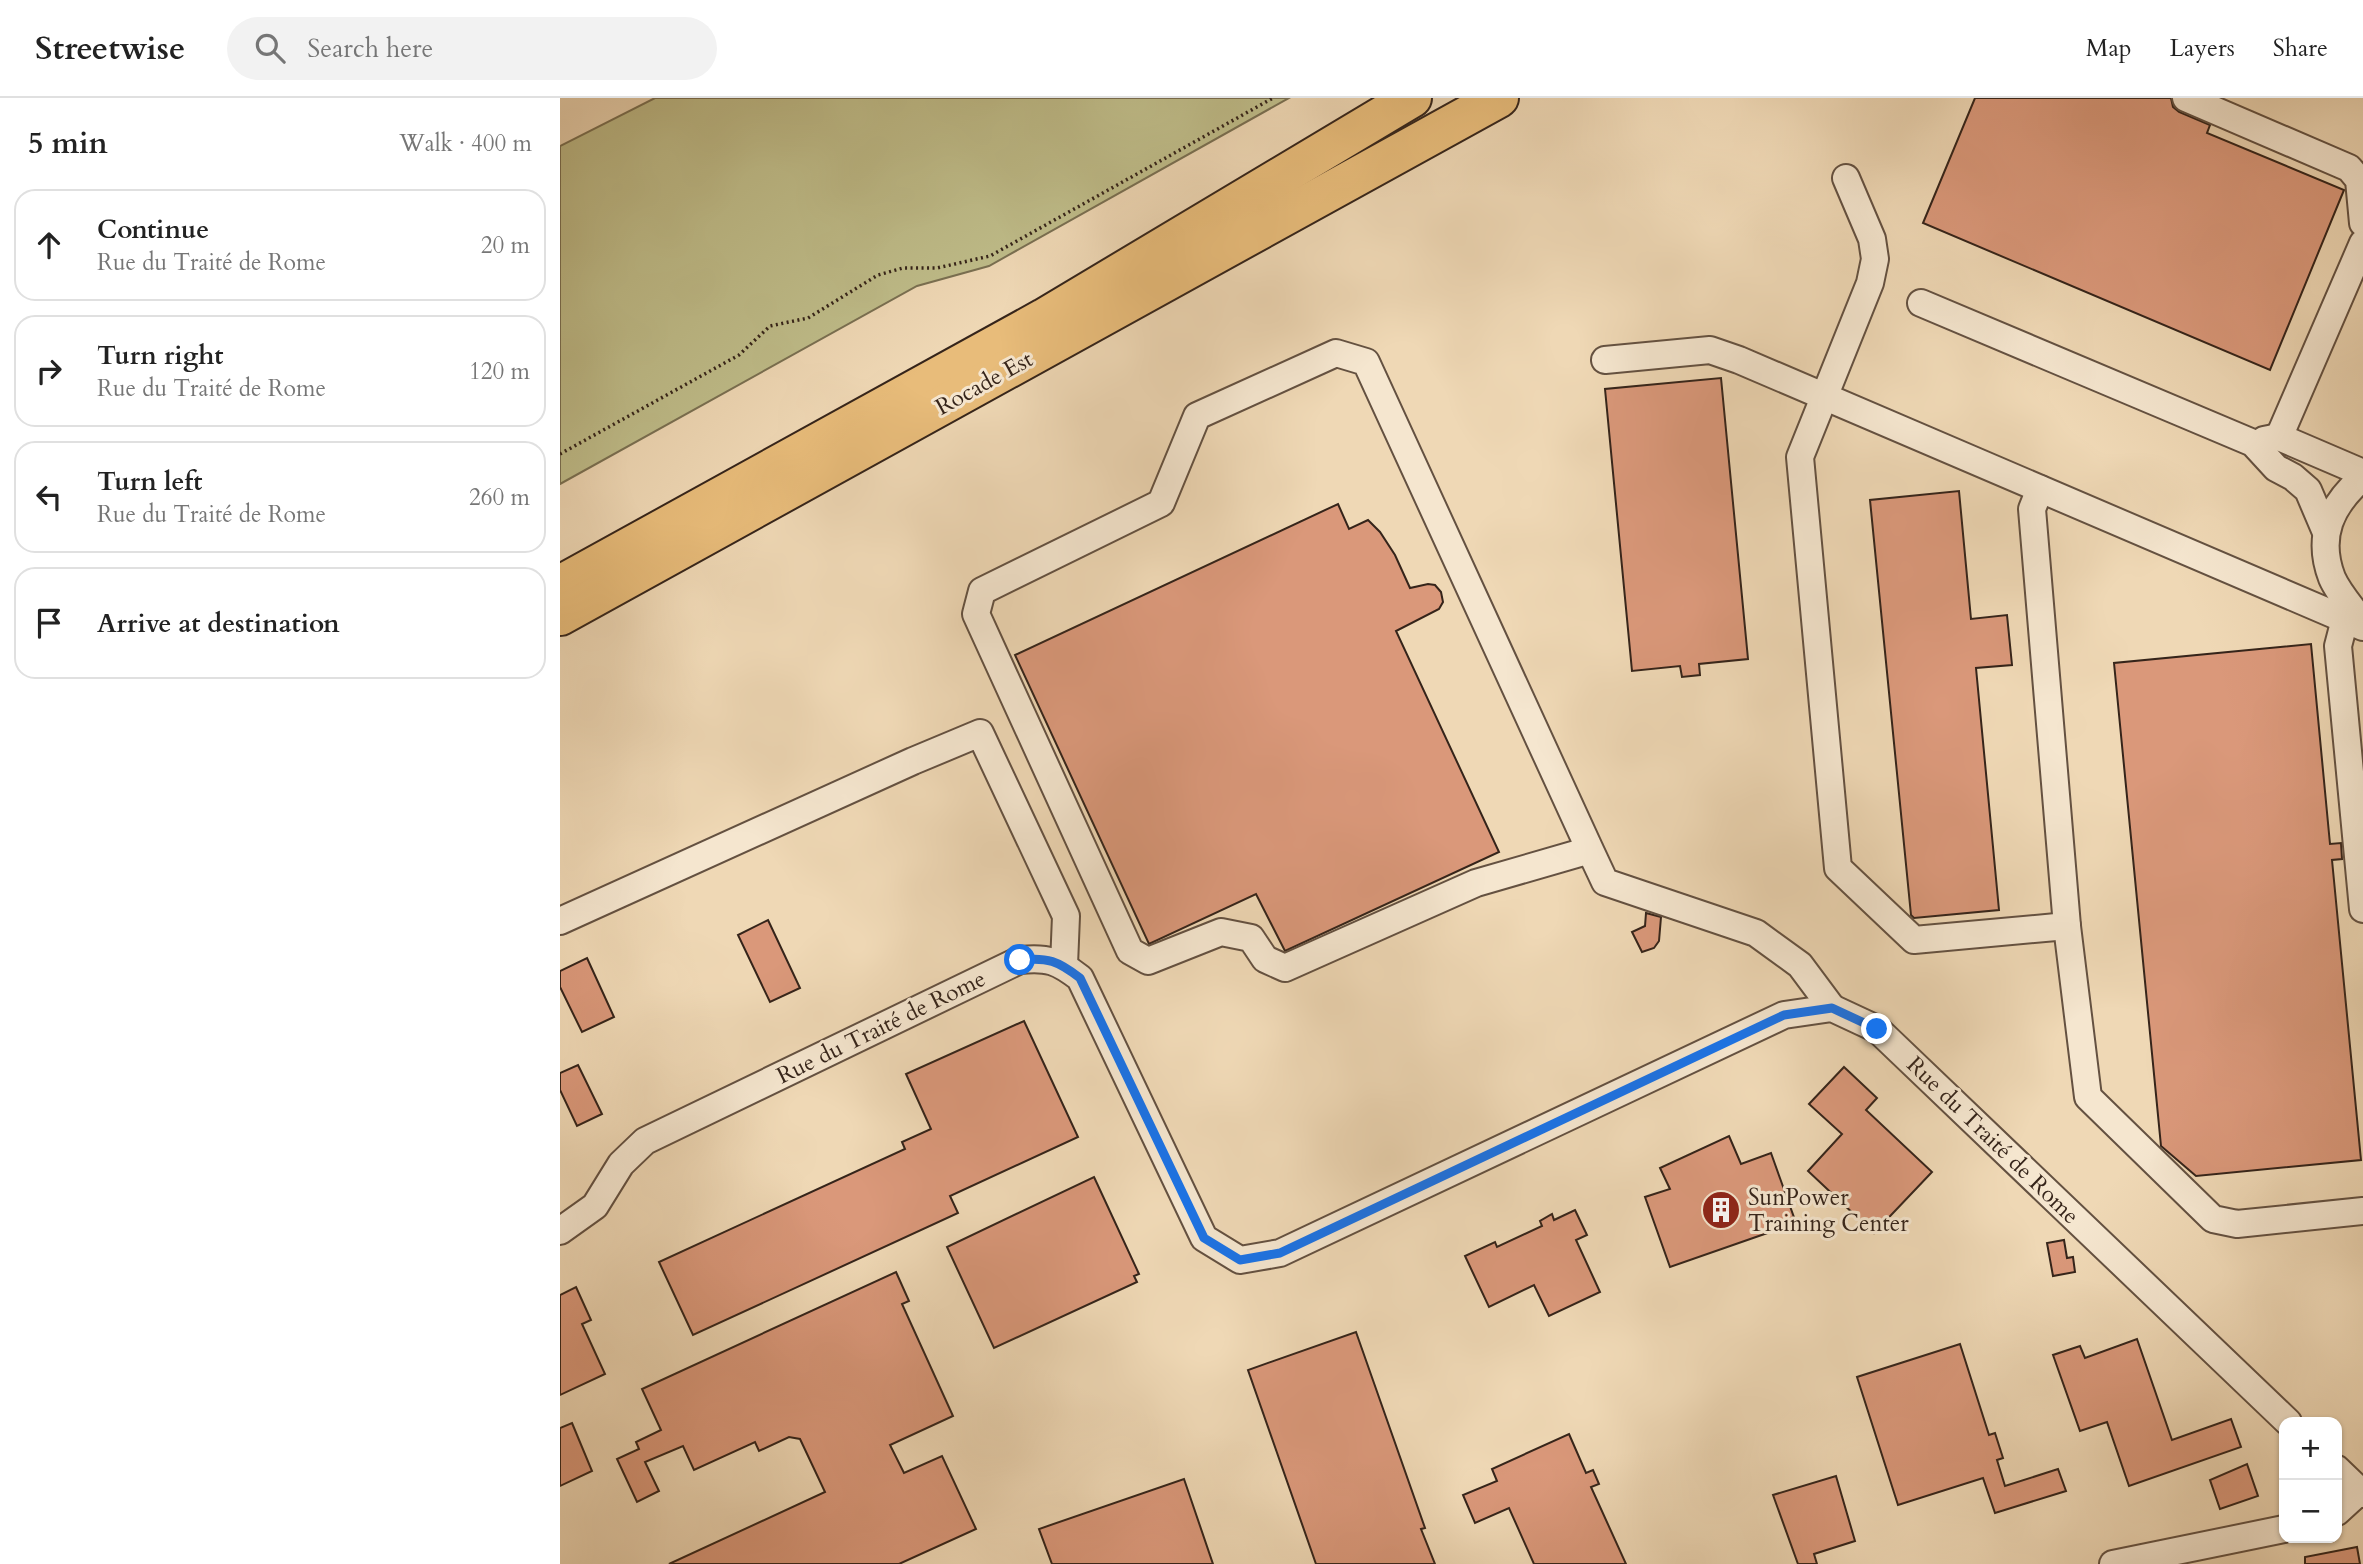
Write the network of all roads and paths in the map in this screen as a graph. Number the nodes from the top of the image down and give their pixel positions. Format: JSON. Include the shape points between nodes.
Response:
{"nodes":[{"id":1,"x":1273,"y":98,"type":"edge"},
{"id":2,"x":1412,"y":98,"type":"edge"},
{"id":3,"x":1440,"y":98,"type":"edge"},
{"id":4,"x":1499,"y":98,"type":"edge"},
{"id":5,"x":2186,"y":98,"type":"edge"},
{"id":6,"x":1846,"y":178,"type":"dead end"},
{"id":7,"x":2363,"y":223,"type":"edge"},
{"id":8,"x":2363,"y":243,"type":"edge"},
{"id":9,"x":1123,"y":271,"type":"junction"},
{"id":10,"x":1921,"y":303,"type":"dead end"},
{"id":11,"x":1605,"y":360,"type":"dead end"},
{"id":12,"x":1823,"y":396,"type":"junction"},
{"id":13,"x":2280,"y":437,"type":"junction"},
{"id":14,"x":2253,"y":443,"type":"junction"},
{"id":15,"x":560,"y":454,"type":"edge"},
{"id":16,"x":2363,"y":475,"type":"edge"},
{"id":17,"x":2040,"y":489,"type":"junction"},
{"id":18,"x":2325,"y":530,"type":"junction"},
{"id":19,"x":560,"y":585,"type":"edge"},
{"id":20,"x":560,"y":617,"type":"edge"},
{"id":21,"x":2357,"y":623,"type":"edge"},
{"id":22,"x":1590,"y":850,"type":"junction"},
{"id":23,"x":2363,"y":909,"type":"edge"},
{"id":24,"x":560,"y":921,"type":"edge"},
{"id":25,"x":2067,"y":926,"type":"junction"},
{"id":26,"x":1064,"y":965,"type":"junction"},
{"id":27,"x":1832,"y":1008,"type":"junction"},
{"id":28,"x":2363,"y":1212,"type":"edge"},
{"id":29,"x":560,"y":1231,"type":"edge"},
{"id":30,"x":2283,"y":1417,"type":"edge"},
{"id":31,"x":2342,"y":1474,"type":"edge"},
{"id":32,"x":2362,"y":1492,"type":"edge"},
{"id":33,"x":2342,"y":1508,"type":"edge"},
{"id":34,"x":2279,"y":1530,"type":"edge"},
{"id":35,"x":2231,"y":1552,"type":"edge"},
{"id":36,"x":2113,"y":1564,"type":"edge"}],
"edges":[{"from":1,"to":15,"type":"path","via":[[990,256],[878,275],[808,318],[770,326],[739,355]]},
{"from":2,"to":9,"type":"highway"},
{"from":3,"to":9,"type":"highway"},
{"from":4,"to":20,"type":"highway","name":"Rocade Est"},
{"from":5,"to":7,"type":"street","via":[[2349,167],[2359,180]]},
{"from":6,"to":12,"type":"street","via":[[1872,239],[1875,259],[1870,283]]},
{"from":8,"to":13,"type":"street"},
{"from":9,"to":19,"type":"highway","name":"Rocade Est"},
{"from":10,"to":14,"type":"street"},
{"from":11,"to":12,"type":"street","via":[[1710,350]]},
{"from":12,"to":17,"type":"street"},
{"from":12,"to":25,"type":"street","via":[[1800,457],[1838,868],[1914,940]]},
{"from":13,"to":14,"type":"street"},
{"from":13,"to":16,"type":"street"},
{"from":14,"to":18,"type":"street","via":[[2276,468],[2308,490]]},
{"from":16,"to":18,"type":"street","via":[[2344,494]]},
{"from":17,"to":21,"type":"street"},
{"from":17,"to":25,"type":"street","via":[[2032,509]]},
{"from":18,"to":21,"type":"street","via":[[2333,580]]},
{"from":21,"to":23,"type":"street","via":[[2338,646]]},
{"from":22,"to":22,"type":"street","via":[[1366,362],[1336,353],[1197,416],[1161,503],[982,590],[976,614],[1130,951],[1148,961],[1221,932],[1251,938],[1265,958],[1285,968],[1476,883]]},
{"from":22,"to":27,"type":"street","via":[[1605,882],[1756,933],[1800,965]]},
{"from":24,"to":26,"type":"street","via":[[980,733],[1066,916]]},
{"from":25,"to":28,"type":"street","via":[[2088,1097],[2213,1219],[2237,1224]]},
{"from":26,"to":27,"type":"street","via":[[1080,978],[1204,1238],[1240,1260],[1280,1253],[1784,1015]]},
{"from":26,"to":29,"type":"street","name":"Rue du Traité de Rome","via":[[1043,958],[1020,960],[645,1141],[621,1164],[596,1206]]},
{"from":27,"to":30,"type":"street","name":"Rue du Traité de Rome","via":[[1877,1029]]},
{"from":31,"to":32,"type":"street"},
{"from":32,"to":33,"type":"street"},
{"from":34,"to":35,"type":"street"},
{"from":35,"to":36,"type":"street"}]}
